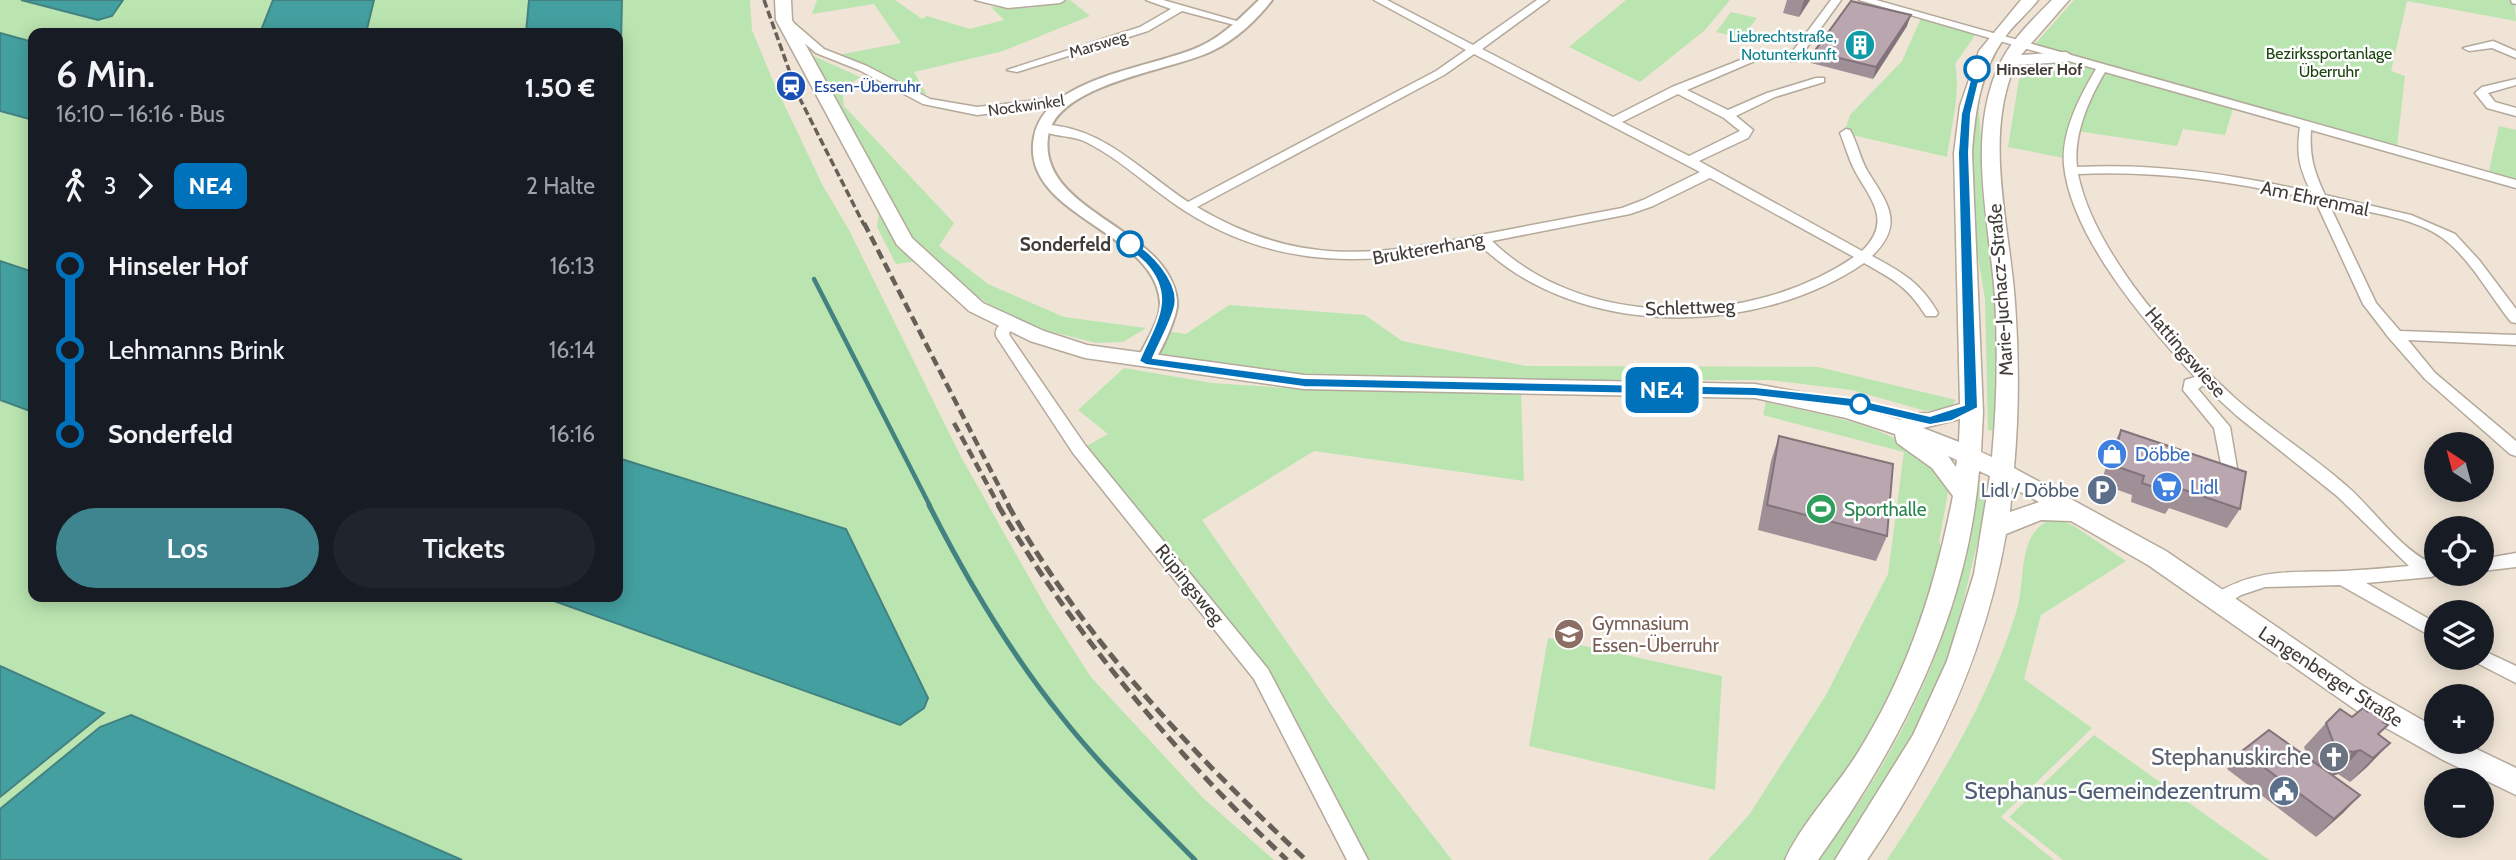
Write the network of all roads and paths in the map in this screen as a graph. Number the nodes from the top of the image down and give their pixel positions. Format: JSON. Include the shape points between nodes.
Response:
{"nodes":[{"id":1,"x":783,"y":0,"type":"edge"},
{"id":2,"x":980,"y":0,"type":"edge"},
{"id":3,"x":1060,"y":0,"type":"edge"},
{"id":4,"x":1152,"y":0,"type":"edge"},
{"id":5,"x":1266,"y":0,"type":"edge"},
{"id":6,"x":1379,"y":0,"type":"edge"},
{"id":7,"x":1544,"y":0,"type":"edge"},
{"id":8,"x":1836,"y":0,"type":"edge"},
{"id":9,"x":1864,"y":0,"type":"edge"},
{"id":10,"x":2030,"y":0,"type":"edge"},
{"id":11,"x":2061,"y":0,"type":"edge"},
{"id":12,"x":1896,"y":4,"type":"edge"},
{"id":13,"x":1180,"y":8,"type":"junction"},
{"id":14,"x":784,"y":20,"type":"junction"},
{"id":15,"x":1242,"y":24,"type":"junction"},
{"id":16,"x":1996,"y":37,"type":"junction"},
{"id":17,"x":2019,"y":44,"type":"junction"},
{"id":18,"x":2469,"y":48,"type":"dead end"},
{"id":19,"x":1477,"y":50,"type":"junction"},
{"id":20,"x":2516,"y":55,"type":"edge"},
{"id":21,"x":2066,"y":57,"type":"junction"},
{"id":22,"x":1753,"y":58,"type":"dead end"},
{"id":23,"x":1793,"y":59,"type":"dead end"},
{"id":24,"x":2009,"y":61,"type":"junction"},
{"id":25,"x":2102,"y":68,"type":"junction"},
{"id":26,"x":1013,"y":70,"type":"dead end"},
{"id":27,"x":1820,"y":80,"type":"dead end"},
{"id":28,"x":2516,"y":82,"type":"edge"},
{"id":29,"x":1676,"y":89,"type":"junction"},
{"id":30,"x":1066,"y":101,"type":"junction"},
{"id":31,"x":2516,"y":112,"type":"edge"},
{"id":32,"x":1728,"y":115,"type":"junction"},
{"id":33,"x":1614,"y":121,"type":"junction"},
{"id":34,"x":2306,"y":125,"type":"junction"},
{"id":35,"x":1044,"y":128,"type":"junction"},
{"id":36,"x":1846,"y":133,"type":"dead end"},
{"id":37,"x":1689,"y":161,"type":"junction"},
{"id":38,"x":2071,"y":171,"type":"junction"},
{"id":39,"x":1709,"y":173,"type":"junction"},
{"id":40,"x":2516,"y":184,"type":"edge"},
{"id":41,"x":2320,"y":197,"type":"junction"},
{"id":42,"x":1190,"y":206,"type":"junction"},
{"id":43,"x":1482,"y":239,"type":"junction"},
{"id":44,"x":1864,"y":258,"type":"junction"},
{"id":45,"x":1931,"y":313,"type":"dead end"},
{"id":46,"x":2516,"y":319,"type":"edge"},
{"id":47,"x":1009,"y":325,"type":"junction"},
{"id":48,"x":2394,"y":335,"type":"junction"},
{"id":49,"x":2516,"y":340,"type":"edge"},
{"id":50,"x":1146,"y":361,"type":"junction"},
{"id":51,"x":2206,"y":377,"type":"junction"},
{"id":52,"x":1797,"y":398,"type":"junction"},
{"id":53,"x":1971,"y":408,"type":"junction"},
{"id":54,"x":1875,"y":418,"type":"junction"},
{"id":55,"x":1912,"y":419,"type":"junction"},
{"id":56,"x":1970,"y":447,"type":"junction"},
{"id":57,"x":2516,"y":450,"type":"edge"},
{"id":58,"x":2002,"y":463,"type":"junction"},
{"id":59,"x":2231,"y":480,"type":"edge"},
{"id":60,"x":1965,"y":495,"type":"junction"},
{"id":61,"x":2084,"y":516,"type":"junction"},
{"id":62,"x":1996,"y":529,"type":"junction"},
{"id":63,"x":2155,"y":557,"type":"junction"},
{"id":64,"x":2516,"y":560,"type":"edge"},
{"id":65,"x":2494,"y":563,"type":"edge"},
{"id":66,"x":2424,"y":566,"type":"edge"},
{"id":67,"x":2424,"y":571,"type":"edge"},
{"id":68,"x":2343,"y":578,"type":"junction"},
{"id":69,"x":2219,"y":600,"type":"junction"},
{"id":70,"x":2424,"y":625,"type":"edge"},
{"id":71,"x":2494,"y":663,"type":"edge"},
{"id":72,"x":2516,"y":675,"type":"edge"},
{"id":73,"x":2516,"y":782,"type":"edge"},
{"id":74,"x":1358,"y":860,"type":"edge"},
{"id":75,"x":1800,"y":860,"type":"edge"},
{"id":76,"x":1850,"y":860,"type":"edge"}],
"edges":[{"from":1,"to":14,"type":"main road","name":"Langenberger Straße"},
{"from":2,"to":3,"type":"street","via":[[1008,5]]},
{"from":4,"to":13,"type":"street"},
{"from":5,"to":15,"type":"street","name":"Nockwinkel"},
{"from":6,"to":19,"type":"street"},
{"from":7,"to":19,"type":"street"},
{"from":8,"to":23,"type":"street"},
{"from":9,"to":12,"type":"street"},
{"from":10,"to":16,"type":"main road","name":"Marie-Juchacz-Straße"},
{"from":11,"to":17,"type":"main road","name":"Marie-Juchacz-Straße"},
{"from":12,"to":16,"type":"street"},
{"from":13,"to":15,"type":"street"},
{"from":13,"to":26,"type":"street","name":"Marsweg","via":[[1132,34]]},
{"from":14,"to":30,"type":"street","name":"Nockwinkel","via":[[820,51],[874,73],[917,99],[952,108],[998,111]]},
{"from":14,"to":47,"type":"main road","name":"Langenberger Straße","via":[[904,241],[976,307]]},
{"from":15,"to":30,"type":"street","name":"Nockwinkel","via":[[1200,52],[1127,74]]},
{"from":16,"to":17,"type":"street"},
{"from":16,"to":53,"type":"main road","name":"Marie-Juchacz-Straße","via":[[1974,78],[1964,140]]},
{"from":17,"to":21,"type":"street"},
{"from":17,"to":24,"type":"main road","name":"Marie-Juchacz-Straße"},
{"from":18,"to":20,"type":"street","via":[[2498,41]]},
{"from":19,"to":33,"type":"street"},
{"from":19,"to":42,"type":"street"},
{"from":21,"to":24,"type":"main road"},
{"from":21,"to":25,"type":"street"},
{"from":22,"to":29,"type":"street"},
{"from":24,"to":58,"type":"main road","name":"Marie-Juchacz-Straße","via":[[2000,83],[1992,160],[2005,301],[2007,414]]},
{"from":25,"to":34,"type":"street"},
{"from":25,"to":38,"type":"street","name":"Hattingswiese","via":[[2074,136]]},
{"from":27,"to":32,"type":"street"},
{"from":28,"to":31,"type":"street","via":[[2481,93],[2491,105]]},
{"from":29,"to":32,"type":"street"},
{"from":29,"to":33,"type":"street"},
{"from":30,"to":35,"type":"street"},
{"from":32,"to":37,"type":"street","via":[[1747,130],[1744,135]]},
{"from":33,"to":37,"type":"street"},
{"from":34,"to":40,"type":"street"},
{"from":34,"to":41,"type":"street","via":[[2303,150]]},
{"from":35,"to":42,"type":"street","name":"Bruktererhang","via":[[1084,135]]},
{"from":35,"to":50,"type":"street","via":[[1041,153],[1047,173],[1063,194],[1149,260],[1164,280],[1169,304]]},
{"from":36,"to":44,"type":"street","via":[[1884,218],[1880,236]]},
{"from":37,"to":39,"type":"street"},
{"from":38,"to":41,"type":"street","name":"Am Ehrenmal","via":[[2169,173]]},
{"from":38,"to":51,"type":"street","name":"Hattingswiese","via":[[2077,200],[2096,240],[2169,337]]},
{"from":39,"to":43,"type":"street","name":"Bruktererhang","via":[[1625,211]]},
{"from":39,"to":44,"type":"street"},
{"from":41,"to":46,"type":"street","name":"Am Ehrenmal","via":[[2415,222],[2452,238]]},
{"from":41,"to":48,"type":"street","via":[[2370,304]]},
{"from":42,"to":43,"type":"street","name":"Bruktererhang","via":[[1226,229],[1260,242],[1339,257],[1393,257]]},
{"from":43,"to":44,"type":"street","name":"Schlettweg","via":[[1531,279],[1585,300],[1680,311],[1782,298]]},
{"from":44,"to":45,"type":"street","via":[[1920,294]]},
{"from":47,"to":50,"type":"main road","name":"Langenberger Straße","via":[[1085,351]]},
{"from":47,"to":74,"type":"street","name":"Rüpingsweg","via":[[1003,336],[1079,449],[1261,674]]},
{"from":48,"to":49,"type":"street"},
{"from":48,"to":57,"type":"street","via":[[2430,376]]},
{"from":50,"to":52,"type":"main road","name":"Langenberger Straße","via":[[1304,382],[1755,391]]},
{"from":51,"to":59,"type":"street","via":[[2190,384],[2191,390],[2222,427]]},
{"from":51,"to":66,"type":"street","name":"Hattingswiese","via":[[2255,423],[2340,489],[2408,558]]},
{"from":52,"to":54,"type":"main road","name":"Langenberger Straße"},
{"from":52,"to":55,"type":"main road","name":"Langenberger Straße","via":[[1852,403]]},
{"from":53,"to":55,"type":"main road","via":[[1930,421]]},
{"from":53,"to":56,"type":"main road","name":"Marie-Juchacz-Straße"},
{"from":54,"to":56,"type":"main road","name":"Langenberger Straße"},
{"from":54,"to":60,"type":"main road","via":[[1940,462]]},
{"from":55,"to":56,"type":"main road","name":"Langenberger Straße"},
{"from":56,"to":58,"type":"main road","name":"Langenberger Straße"},
{"from":56,"to":60,"type":"main road","name":"Marie-Juchacz-Straße"},
{"from":58,"to":61,"type":"main road","name":"Langenberger Straße"},
{"from":58,"to":62,"type":"main road","name":"Marie-Juchacz-Straße"},
{"from":58,"to":63,"type":"main road","name":"Langenberger Straße","via":[[2103,514]]},
{"from":60,"to":75,"type":"main road","name":"Marie-Juchacz-Straße","via":[[1944,594],[1923,660],[1850,793]]},
{"from":61,"to":62,"type":"main road","via":[[2058,509],[2038,510]]},
{"from":61,"to":63,"type":"main road","name":"Langenberger Straße"},
{"from":62,"to":76,"type":"main road","name":"Marie-Juchacz-Straße","via":[[1977,619],[1958,676],[1904,782]]},
{"from":63,"to":69,"type":"main road","name":"Langenberger Straße"},
{"from":64,"to":65,"type":"street"},
{"from":67,"to":68,"type":"street"},
{"from":68,"to":69,"type":"street","via":[[2258,579]]},
{"from":68,"to":70,"type":"street"},
{"from":69,"to":73,"type":"main road","name":"Langenberger Straße","via":[[2354,694],[2433,742]]},
{"from":71,"to":72,"type":"street"}]}
